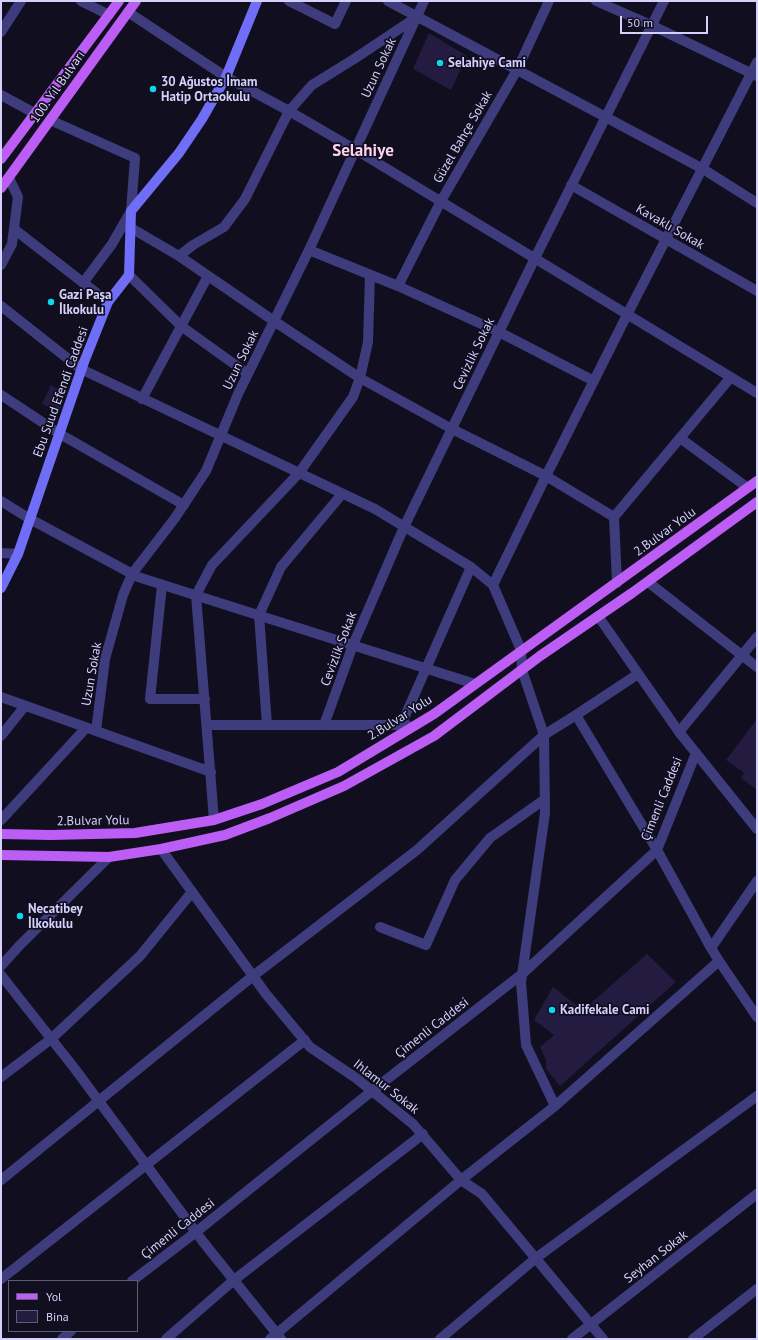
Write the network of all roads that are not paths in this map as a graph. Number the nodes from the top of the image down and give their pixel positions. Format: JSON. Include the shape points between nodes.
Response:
{"nodes":[{"id":1,"x":21,"y":1,"type":"edge"},
{"id":2,"x":81,"y":1,"type":"edge"},
{"id":3,"x":119,"y":1,"type":"edge"},
{"id":4,"x":136,"y":1,"type":"edge"},
{"id":5,"x":256,"y":1,"type":"edge"},
{"id":6,"x":288,"y":1,"type":"edge"},
{"id":7,"x":346,"y":1,"type":"edge"},
{"id":8,"x":388,"y":1,"type":"edge"},
{"id":9,"x":424,"y":1,"type":"edge"},
{"id":10,"x":549,"y":1,"type":"edge"},
{"id":11,"x":596,"y":1,"type":"edge"},
{"id":12,"x":664,"y":1,"type":"edge"},
{"id":13,"x":128,"y":12,"type":"junction"},
{"id":14,"x":109,"y":15,"type":"junction"},
{"id":15,"x":417,"y":17,"type":"junction"},
{"id":16,"x":651,"y":25,"type":"junction"},
{"id":17,"x":1,"y":31,"type":"edge"},
{"id":18,"x":757,"y":62,"type":"edge"},
{"id":19,"x":517,"y":70,"type":"junction"},
{"id":20,"x":754,"y":75,"type":"edge"},
{"id":21,"x":226,"y":77,"type":"junction"},
{"id":22,"x":1,"y":96,"type":"edge"},
{"id":23,"x":289,"y":110,"type":"junction"},
{"id":24,"x":36,"y":114,"type":"junction"},
{"id":25,"x":606,"y":116,"type":"junction"},
{"id":26,"x":50,"y":120,"type":"junction"},
{"id":27,"x":356,"y":150,"type":"junction"},
{"id":28,"x":1,"y":159,"type":"edge"},
{"id":29,"x":703,"y":169,"type":"junction"},
{"id":30,"x":9,"y":178,"type":"junction"},
{"id":31,"x":571,"y":185,"type":"junction"},
{"id":32,"x":1,"y":188,"type":"edge"},
{"id":33,"x":441,"y":202,"type":"junction"},
{"id":34,"x":757,"y":203,"type":"edge"},
{"id":35,"x":131,"y":211,"type":"junction"},
{"id":36,"x":131,"y":228,"type":"junction"},
{"id":37,"x":14,"y":229,"type":"junction"},
{"id":38,"x":666,"y":240,"type":"junction"},
{"id":39,"x":309,"y":250,"type":"junction"},
{"id":40,"x":179,"y":256,"type":"junction"},
{"id":41,"x":535,"y":258,"type":"junction"},
{"id":42,"x":1,"y":265,"type":"edge"},
{"id":43,"x":128,"y":275,"type":"junction"},
{"id":44,"x":370,"y":275,"type":"junction"},
{"id":45,"x":208,"y":276,"type":"junction"},
{"id":46,"x":83,"y":283,"type":"junction"},
{"id":47,"x":398,"y":286,"type":"junction"},
{"id":48,"x":757,"y":292,"type":"edge"},
{"id":49,"x":108,"y":302,"type":"junction"},
{"id":50,"x":1,"y":306,"type":"edge"},
{"id":51,"x":628,"y":314,"type":"junction"},
{"id":52,"x":274,"y":321,"type":"junction"},
{"id":53,"x":181,"y":326,"type":"junction"},
{"id":54,"x":499,"y":332,"type":"junction"},
{"id":55,"x":81,"y":370,"type":"junction"},
{"id":56,"x":248,"y":374,"type":"junction"},
{"id":57,"x":731,"y":377,"type":"junction"},
{"id":58,"x":360,"y":378,"type":"junction"},
{"id":59,"x":594,"y":381,"type":"junction"},
{"id":60,"x":757,"y":393,"type":"edge"},
{"id":61,"x":1,"y":395,"type":"edge"},
{"id":62,"x":142,"y":399,"type":"junction"},
{"id":63,"x":452,"y":429,"type":"junction"},
{"id":64,"x":60,"y":434,"type":"junction"},
{"id":65,"x":221,"y":436,"type":"junction"},
{"id":66,"x":680,"y":438,"type":"junction"},
{"id":67,"x":299,"y":473,"type":"junction"},
{"id":68,"x":546,"y":476,"type":"junction"},
{"id":69,"x":757,"y":481,"type":"edge"},
{"id":70,"x":748,"y":488,"type":"junction"},
{"id":71,"x":342,"y":494,"type":"junction"},
{"id":72,"x":1,"y":501,"type":"edge"},
{"id":73,"x":757,"y":502,"type":"edge"},
{"id":74,"x":184,"y":505,"type":"junction"},
{"id":75,"x":614,"y":517,"type":"junction"},
{"id":76,"x":30,"y":519,"type":"junction"},
{"id":77,"x":404,"y":527,"type":"junction"},
{"id":78,"x":1,"y":553,"type":"edge"},
{"id":79,"x":18,"y":554,"type":"junction"},
{"id":80,"x":471,"y":567,"type":"junction"},
{"id":81,"x":132,"y":574,"type":"junction"},
{"id":82,"x":648,"y":582,"type":"junction"},
{"id":83,"x":617,"y":583,"type":"junction"},
{"id":84,"x":162,"y":584,"type":"junction"},
{"id":85,"x":493,"y":585,"type":"junction"},
{"id":86,"x":1,"y":588,"type":"edge"},
{"id":87,"x":196,"y":595,"type":"junction"},
{"id":88,"x":260,"y":616,"type":"junction"},
{"id":89,"x":598,"y":616,"type":"junction"},
{"id":90,"x":757,"y":637,"type":"edge"},
{"id":91,"x":353,"y":645,"type":"junction"},
{"id":92,"x":521,"y":650,"type":"junction"},
{"id":93,"x":742,"y":656,"type":"junction"},
{"id":94,"x":757,"y":667,"type":"edge"},
{"id":95,"x":426,"y":669,"type":"junction"},
{"id":96,"x":522,"y":670,"type":"junction"},
{"id":97,"x":638,"y":674,"type":"junction"},
{"id":98,"x":475,"y":684,"type":"junction"},
{"id":99,"x":1,"y":697,"type":"edge"},
{"id":100,"x":205,"y":699,"type":"junction"},
{"id":101,"x":26,"y":706,"type":"junction"},
{"id":102,"x":576,"y":715,"type":"junction"},
{"id":103,"x":207,"y":725,"type":"junction"},
{"id":104,"x":267,"y":725,"type":"junction"},
{"id":105,"x":324,"y":725,"type":"junction"},
{"id":106,"x":401,"y":725,"type":"junction"},
{"id":107,"x":415,"y":725,"type":"junction"},
{"id":108,"x":91,"y":729,"type":"junction"},
{"id":109,"x":679,"y":732,"type":"junction"},
{"id":110,"x":544,"y":735,"type":"junction"},
{"id":111,"x":1,"y":736,"type":"edge"},
{"id":112,"x":696,"y":753,"type":"junction"},
{"id":113,"x":211,"y":772,"type":"junction"},
{"id":114,"x":545,"y":799,"type":"junction"},
{"id":115,"x":1,"y":820,"type":"edge"},
{"id":116,"x":214,"y":820,"type":"junction"},
{"id":117,"x":757,"y":829,"type":"edge"},
{"id":118,"x":1,"y":834,"type":"edge"},
{"id":119,"x":161,"y":849,"type":"junction"},
{"id":120,"x":656,"y":850,"type":"junction"},
{"id":121,"x":1,"y":855,"type":"edge"},
{"id":122,"x":109,"y":857,"type":"junction"},
{"id":123,"x":757,"y":881,"type":"edge"},
{"id":124,"x":192,"y":892,"type":"junction"},
{"id":125,"x":380,"y":927,"type":"dead end"},
{"id":126,"x":711,"y":948,"type":"junction"},
{"id":127,"x":719,"y":962,"type":"junction"},
{"id":128,"x":1,"y":966,"type":"edge"},
{"id":129,"x":522,"y":974,"type":"junction"},
{"id":130,"x":1,"y":975,"type":"edge"},
{"id":131,"x":253,"y":976,"type":"junction"},
{"id":132,"x":757,"y":1017,"type":"edge"},
{"id":133,"x":51,"y":1039,"type":"junction"},
{"id":134,"x":305,"y":1040,"type":"junction"},
{"id":135,"x":1,"y":1077,"type":"edge"},
{"id":136,"x":372,"y":1091,"type":"junction"},
{"id":137,"x":757,"y":1096,"type":"edge"},
{"id":138,"x":98,"y":1100,"type":"junction"},
{"id":139,"x":555,"y":1106,"type":"junction"},
{"id":140,"x":423,"y":1134,"type":"junction"},
{"id":141,"x":146,"y":1164,"type":"junction"},
{"id":142,"x":1,"y":1180,"type":"edge"},
{"id":143,"x":461,"y":1180,"type":"junction"},
{"id":144,"x":757,"y":1194,"type":"edge"},
{"id":145,"x":196,"y":1232,"type":"junction"},
{"id":146,"x":536,"y":1258,"type":"junction"},
{"id":147,"x":1,"y":1279,"type":"edge"},
{"id":148,"x":133,"y":1280,"type":"edge"},
{"id":149,"x":234,"y":1280,"type":"junction"},
{"id":150,"x":757,"y":1289,"type":"edge"},
{"id":151,"x":591,"y":1324,"type":"junction"},
{"id":152,"x":70,"y":1332,"type":"edge"},
{"id":153,"x":276,"y":1337,"type":"edge"},
{"id":154,"x":62,"y":1339,"type":"edge"},
{"id":155,"x":166,"y":1339,"type":"edge"},
{"id":156,"x":440,"y":1339,"type":"edge"},
{"id":157,"x":572,"y":1339,"type":"edge"},
{"id":158,"x":604,"y":1339,"type":"edge"},
{"id":159,"x":693,"y":1339,"type":"edge"}],
"edges":[{"from":1,"to":17,"type":"street"},
{"from":2,"to":14,"type":"street"},
{"from":3,"to":14,"type":"main road","name":"100. Yıl Bulvarı"},
{"from":4,"to":13,"type":"main road","name":"100. Yıl Bulvarı"},
{"from":5,"to":21,"type":"main road"},
{"from":6,"to":7,"type":"street","via":[[335,24]]},
{"from":8,"to":15,"type":"street"},
{"from":9,"to":15,"type":"street","name":"Uzun Sokak"},
{"from":10,"to":19,"type":"street","name":"Güzel Bahçe Sokak"},
{"from":11,"to":16,"type":"street"},
{"from":12,"to":16,"type":"street","name":"Cevizlik Sokak"},
{"from":13,"to":21,"type":"street"},
{"from":13,"to":26,"type":"main road","name":"100. Yıl Bulvarı"},
{"from":14,"to":24,"type":"main road","name":"100. Yıl Bulvarı"},
{"from":15,"to":19,"type":"street"},
{"from":15,"to":23,"type":"street","via":[[312,85]]},
{"from":15,"to":27,"type":"street","name":"Uzun Sokak"},
{"from":16,"to":20,"type":"street"},
{"from":16,"to":25,"type":"street","name":"Cevizlik Sokak"},
{"from":18,"to":20,"type":"street"},
{"from":19,"to":25,"type":"street"},
{"from":19,"to":33,"type":"street","name":"Güzel Bahçe Sokak"},
{"from":20,"to":29,"type":"street"},
{"from":21,"to":23,"type":"street"},
{"from":21,"to":35,"type":"main road","via":[[179,154]]},
{"from":22,"to":24,"type":"street"},
{"from":23,"to":27,"type":"street"},
{"from":23,"to":40,"type":"street","via":[[245,199],[224,227]]},
{"from":24,"to":28,"type":"main road","name":"100. Yıl Bulvarı"},
{"from":25,"to":29,"type":"street"},
{"from":25,"to":31,"type":"street","name":"Cevizlik Sokak"},
{"from":26,"to":30,"type":"main road","name":"100. Yıl Bulvarı"},
{"from":26,"to":35,"type":"street","via":[[135,158]]},
{"from":27,"to":33,"type":"street"},
{"from":27,"to":39,"type":"street","name":"Uzun Sokak"},
{"from":29,"to":34,"type":"street"},
{"from":29,"to":38,"type":"street"},
{"from":30,"to":32,"type":"main road","name":"100. Yıl Bulvarı"},
{"from":30,"to":37,"type":"street","via":[[18,197]]},
{"from":31,"to":38,"type":"street","name":"Kavaklı Sokak"},
{"from":31,"to":41,"type":"street","name":"Cevizlik Sokak"},
{"from":33,"to":41,"type":"street"},
{"from":33,"to":47,"type":"street","name":"Güzel Bahçe Sokak"},
{"from":35,"to":36,"type":"main road"},
{"from":35,"to":46,"type":"street","via":[[112,244]]},
{"from":36,"to":40,"type":"street"},
{"from":36,"to":43,"type":"main road"},
{"from":37,"to":42,"type":"street","via":[[12,244]]},
{"from":37,"to":46,"type":"street"},
{"from":38,"to":48,"type":"street","name":"Kavaklı Sokak"},
{"from":38,"to":51,"type":"street"},
{"from":39,"to":44,"type":"street"},
{"from":39,"to":52,"type":"street","name":"Uzun Sokak"},
{"from":40,"to":45,"type":"street"},
{"from":41,"to":51,"type":"street"},
{"from":41,"to":54,"type":"street","name":"Cevizlik Sokak"},
{"from":43,"to":49,"type":"main road","name":"Ebu Suud Efendi Caddesi"},
{"from":43,"to":53,"type":"street"},
{"from":44,"to":47,"type":"street"},
{"from":44,"to":58,"type":"street","via":[[368,342]]},
{"from":45,"to":52,"type":"street"},
{"from":45,"to":53,"type":"street"},
{"from":46,"to":49,"type":"street"},
{"from":47,"to":54,"type":"street"},
{"from":49,"to":55,"type":"main road","name":"Ebu Suud Efendi Caddesi"},
{"from":50,"to":55,"type":"street"},
{"from":51,"to":57,"type":"street"},
{"from":51,"to":59,"type":"street"},
{"from":52,"to":56,"type":"street","name":"Uzun Sokak"},
{"from":52,"to":58,"type":"street"},
{"from":53,"to":56,"type":"street"},
{"from":53,"to":62,"type":"street"},
{"from":54,"to":59,"type":"street"},
{"from":54,"to":63,"type":"street","name":"Cevizlik Sokak"},
{"from":55,"to":62,"type":"street"},
{"from":55,"to":64,"type":"main road","name":"Ebu Suud Efendi Caddesi"},
{"from":56,"to":65,"type":"street","name":"Uzun Sokak"},
{"from":57,"to":60,"type":"street"},
{"from":57,"to":66,"type":"street"},
{"from":58,"to":63,"type":"street"},
{"from":58,"to":67,"type":"street","via":[[353,397]]},
{"from":59,"to":68,"type":"street"},
{"from":61,"to":64,"type":"street"},
{"from":62,"to":65,"type":"street"},
{"from":63,"to":68,"type":"street"},
{"from":63,"to":77,"type":"street","name":"Cevizlik Sokak"},
{"from":64,"to":74,"type":"street"},
{"from":64,"to":76,"type":"main road","name":"Ebu Suud Efendi Caddesi"},
{"from":65,"to":67,"type":"street"},
{"from":65,"to":74,"type":"street","name":"Uzun Sokak","via":[[206,471]]},
{"from":66,"to":70,"type":"street"},
{"from":66,"to":75,"type":"street"},
{"from":67,"to":71,"type":"street"},
{"from":67,"to":87,"type":"street","via":[[212,564]]},
{"from":68,"to":75,"type":"street"},
{"from":68,"to":85,"type":"street"},
{"from":69,"to":70,"type":"main road","name":"2.Bulvar Yolu"},
{"from":70,"to":83,"type":"main road","name":"2.Bulvar Yolu"},
{"from":71,"to":77,"type":"street","via":[[375,509]]},
{"from":71,"to":88,"type":"street","via":[[281,567]]},
{"from":72,"to":76,"type":"street"},
{"from":73,"to":82,"type":"main road"},
{"from":74,"to":81,"type":"street","name":"Uzun Sokak"},
{"from":75,"to":83,"type":"street"},
{"from":76,"to":79,"type":"main road","name":"Ebu Suud Efendi Caddesi"},
{"from":76,"to":81,"type":"street"},
{"from":77,"to":80,"type":"street"},
{"from":77,"to":91,"type":"street","name":"Cevizlik Sokak"},
{"from":78,"to":79,"type":"street"},
{"from":79,"to":86,"type":"main road","name":"Ebu Suud Efendi Caddesi"},
{"from":80,"to":85,"type":"street"},
{"from":80,"to":95,"type":"street"},
{"from":81,"to":84,"type":"street"},
{"from":81,"to":108,"type":"street","name":"Uzun Sokak","via":[[105,659]]},
{"from":82,"to":89,"type":"main road"},
{"from":82,"to":93,"type":"street"},
{"from":83,"to":92,"type":"main road","name":"2.Bulvar Yolu"},
{"from":84,"to":87,"type":"street"},
{"from":84,"to":100,"type":"street","via":[[150,698]]},
{"from":85,"to":92,"type":"street"},
{"from":87,"to":88,"type":"street"},
{"from":87,"to":100,"type":"street"},
{"from":88,"to":91,"type":"street"},
{"from":88,"to":104,"type":"street"},
{"from":89,"to":96,"type":"main road"},
{"from":89,"to":97,"type":"street"},
{"from":90,"to":93,"type":"street"},
{"from":91,"to":95,"type":"street"},
{"from":91,"to":105,"type":"street","name":"Cevizlik Sokak"},
{"from":92,"to":96,"type":"street"},
{"from":92,"to":98,"type":"main road","name":"2.Bulvar Yolu"},
{"from":93,"to":94,"type":"street"},
{"from":93,"to":109,"type":"street"},
{"from":95,"to":98,"type":"street"},
{"from":95,"to":106,"type":"street"},
{"from":96,"to":110,"type":"street"},
{"from":96,"to":119,"type":"main road","via":[[434,736],[344,786],[225,835]]},
{"from":97,"to":102,"type":"street"},
{"from":97,"to":109,"type":"street"},
{"from":98,"to":107,"type":"main road","name":"2.Bulvar Yolu"},
{"from":99,"to":101,"type":"street"},
{"from":100,"to":103,"type":"street"},
{"from":101,"to":108,"type":"street"},
{"from":101,"to":111,"type":"street"},
{"from":102,"to":110,"type":"street"},
{"from":102,"to":120,"type":"street"},
{"from":103,"to":104,"type":"street"},
{"from":103,"to":113,"type":"street"},
{"from":104,"to":105,"type":"street"},
{"from":105,"to":106,"type":"street"},
{"from":106,"to":107,"type":"street"},
{"from":107,"to":116,"type":"main road","name":"2.Bulvar Yolu","via":[[338,772],[262,804]]},
{"from":108,"to":113,"type":"street"},
{"from":108,"to":115,"type":"street"},
{"from":109,"to":112,"type":"street"},
{"from":110,"to":114,"type":"street"},
{"from":110,"to":131,"type":"street","via":[[417,850]]},
{"from":112,"to":117,"type":"street"},
{"from":112,"to":120,"type":"street","name":"Çimenli Caddesi"},
{"from":113,"to":116,"type":"street"},
{"from":114,"to":125,"type":"street","via":[[490,838],[455,880],[426,945]]},
{"from":114,"to":129,"type":"street"},
{"from":116,"to":118,"type":"main road","name":"2.Bulvar Yolu","via":[[135,834]]},
{"from":119,"to":122,"type":"main road"},
{"from":119,"to":124,"type":"street","name":"Ihlamur Sokak"},
{"from":120,"to":126,"type":"street"},
{"from":120,"to":129,"type":"street","name":"Çimenli Caddesi"},
{"from":121,"to":122,"type":"main road"},
{"from":122,"to":128,"type":"street"},
{"from":123,"to":126,"type":"street"},
{"from":124,"to":131,"type":"street","name":"Ihlamur Sokak"},
{"from":124,"to":133,"type":"street","via":[[140,956]]},
{"from":126,"to":127,"type":"street"},
{"from":127,"to":132,"type":"street"},
{"from":127,"to":139,"type":"street"},
{"from":129,"to":136,"type":"street","name":"Çimenli Caddesi"},
{"from":129,"to":139,"type":"street","via":[[526,1045]]},
{"from":130,"to":133,"type":"street"},
{"from":131,"to":134,"type":"street","name":"Ihlamur Sokak"},
{"from":131,"to":138,"type":"street"},
{"from":133,"to":135,"type":"street"},
{"from":133,"to":138,"type":"street"},
{"from":134,"to":136,"type":"street","name":"Ihlamur Sokak","via":[[310,1047]]},
{"from":134,"to":141,"type":"street"},
{"from":136,"to":140,"type":"street","name":"Ihlamur Sokak"},
{"from":136,"to":145,"type":"street","name":"Çimenli Caddesi"},
{"from":137,"to":146,"type":"street"},
{"from":138,"to":141,"type":"street"},
{"from":138,"to":142,"type":"street"},
{"from":139,"to":143,"type":"street"},
{"from":140,"to":143,"type":"street","name":"Ihlamur Sokak"},
{"from":140,"to":149,"type":"street"},
{"from":141,"to":145,"type":"street"},
{"from":141,"to":147,"type":"street"},
{"from":143,"to":146,"type":"street","name":"Ihlamur Sokak","via":[[482,1194]]},
{"from":143,"to":153,"type":"street"},
{"from":144,"to":151,"type":"street","name":"Seyhan Sokak"},
{"from":145,"to":148,"type":"street","name":"Çimenli Caddesi"},
{"from":145,"to":149,"type":"street"},
{"from":146,"to":151,"type":"street","name":"Ihlamur Sokak"},
{"from":146,"to":156,"type":"street"},
{"from":149,"to":153,"type":"street"},
{"from":149,"to":155,"type":"street"},
{"from":150,"to":159,"type":"street"},
{"from":151,"to":157,"type":"street","name":"Seyhan Sokak"},
{"from":151,"to":158,"type":"street","name":"Ihlamur Sokak"},
{"from":152,"to":154,"type":"street"}]}
